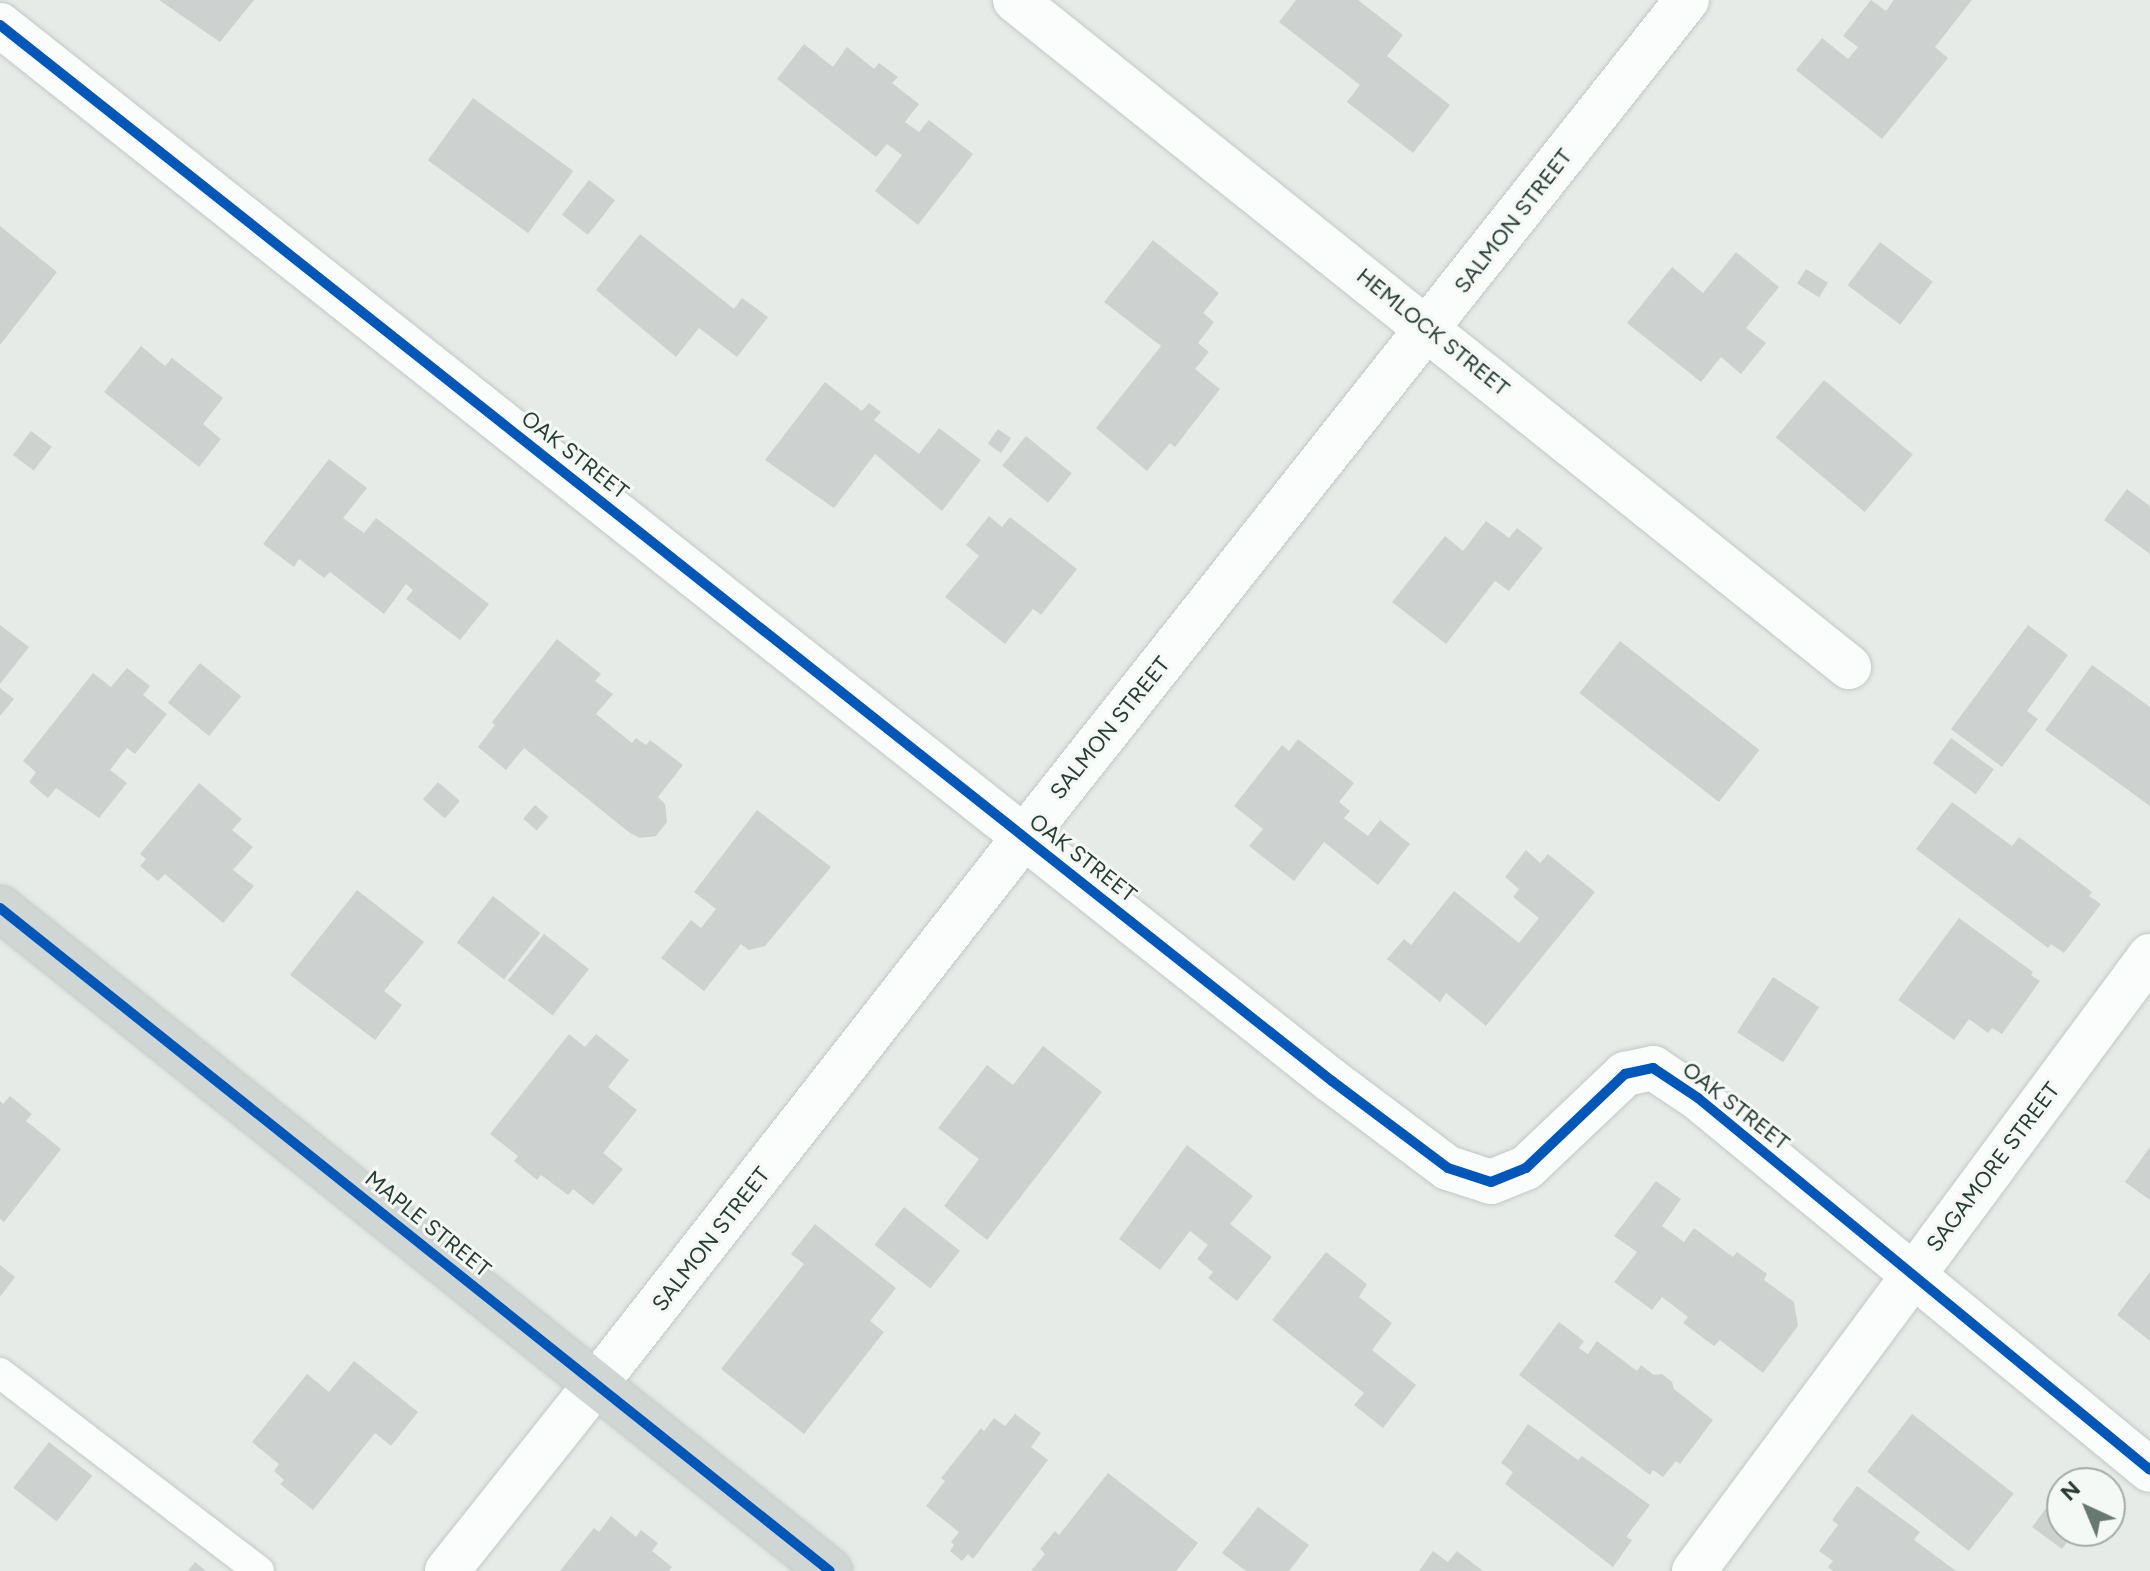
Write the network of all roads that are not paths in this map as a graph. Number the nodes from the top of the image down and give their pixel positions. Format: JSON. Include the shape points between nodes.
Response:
{"nodes":[{"id":1,"x":1015,"y":0,"type":"edge"},
{"id":2,"x":1687,"y":0,"type":"edge"},
{"id":3,"x":0,"y":25,"type":"edge"},
{"id":4,"x":1429,"y":328,"type":"junction"},
{"id":5,"x":1849,"y":667,"type":"dead end"},
{"id":6,"x":1024,"y":837,"type":"junction"},
{"id":7,"x":0,"y":908,"type":"edge"},
{"id":8,"x":2150,"y":956,"type":"edge"},
{"id":9,"x":1911,"y":1275,"type":"junction"},
{"id":10,"x":0,"y":1373,"type":"edge"},
{"id":11,"x":596,"y":1384,"type":"junction"},
{"id":12,"x":2150,"y":1470,"type":"edge"},
{"id":13,"x":259,"y":1571,"type":"edge"},
{"id":14,"x":447,"y":1571,"type":"edge"},
{"id":15,"x":830,"y":1571,"type":"edge"},
{"id":16,"x":1694,"y":1571,"type":"edge"}],
"edges":[{"from":1,"to":4,"type":"street","name":"HEMLOCK STREET"},
{"from":2,"to":4,"type":"street","name":"SALMON STREET"},
{"from":3,"to":6,"type":"street","name":"OAK STREET"},
{"from":4,"to":5,"type":"street","name":"HEMLOCK STREET"},
{"from":4,"to":6,"type":"street","name":"SALMON STREET"},
{"from":6,"to":9,"type":"street","name":"OAK STREET","via":[[1448,1168],[1491,1182],[1526,1168],[1625,1074],[1653,1068],[1698,1098]]},
{"from":6,"to":11,"type":"street","name":"SALMON STREET"},
{"from":7,"to":11,"type":"main road","name":"MAPLE STREET"},
{"from":8,"to":9,"type":"street","name":"SAGAMORE STREET"},
{"from":9,"to":12,"type":"street","name":"OAK STREET"},
{"from":9,"to":16,"type":"street","name":"SAGAMORE STREET"},
{"from":10,"to":13,"type":"lane"},
{"from":11,"to":14,"type":"street","name":"SALMON STREET"},
{"from":11,"to":15,"type":"main road","name":"MAPLE STREET"}]}
